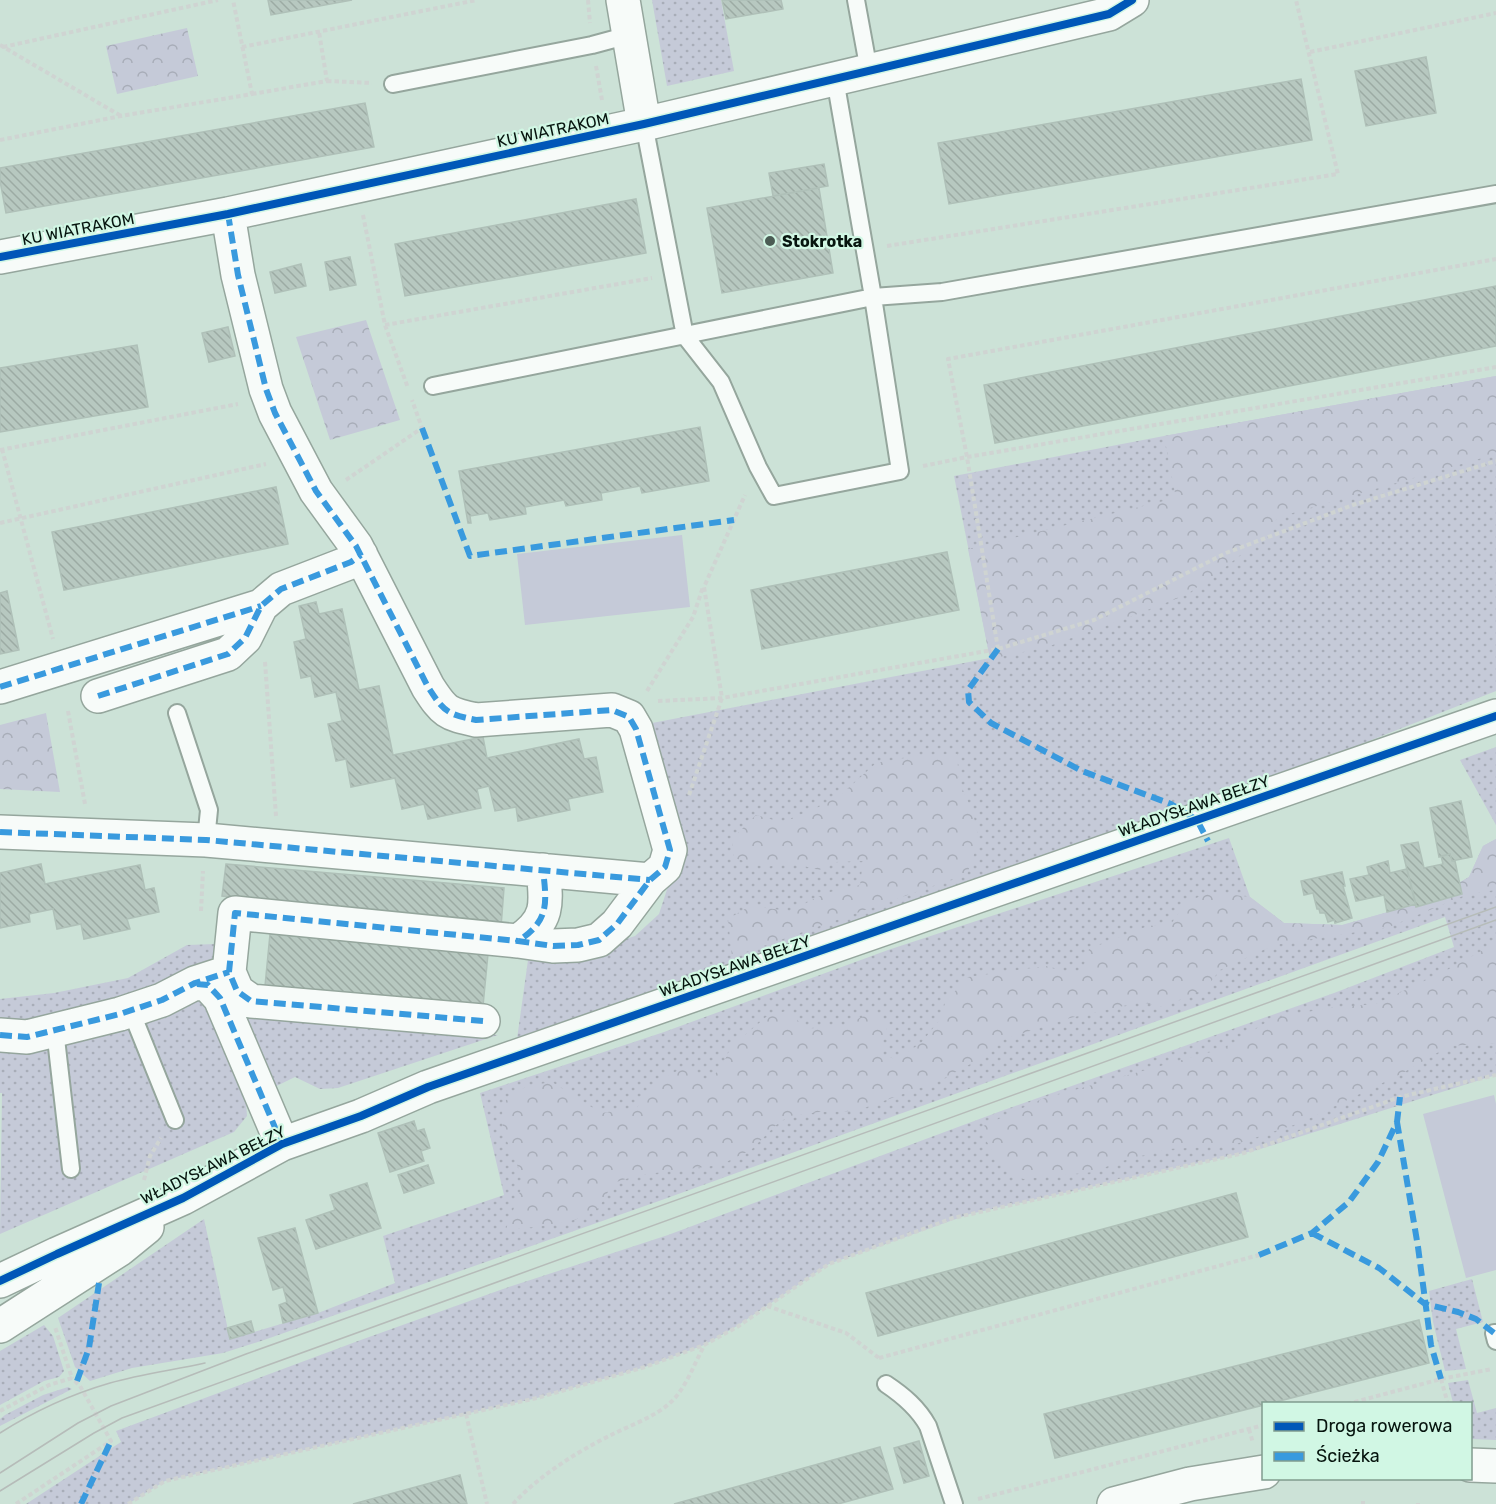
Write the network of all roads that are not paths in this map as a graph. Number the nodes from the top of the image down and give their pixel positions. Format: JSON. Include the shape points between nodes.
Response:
{"nodes":[{"id":1,"x":623,"y":0,"type":"edge"},
{"id":2,"x":856,"y":0,"type":"edge"},
{"id":3,"x":1121,"y":7,"type":"edge"},
{"id":4,"x":629,"y":35,"type":"junction"},
{"id":5,"x":869,"y":71,"type":"junction"},
{"id":6,"x":835,"y":79,"type":"junction"},
{"id":7,"x":393,"y":84,"type":"road end"},
{"id":8,"x":644,"y":124,"type":"junction"},
{"id":9,"x":1496,"y":194,"type":"edge"},
{"id":10,"x":228,"y":214,"type":"junction"},
{"id":11,"x":0,"y":258,"type":"edge"},
{"id":12,"x":873,"y":297,"type":"junction"},
{"id":13,"x":685,"y":336,"type":"junction"},
{"id":14,"x":433,"y":386,"type":"dead end"},
{"id":15,"x":361,"y":555,"type":"junction"},
{"id":16,"x":261,"y":606,"type":"junction"},
{"id":17,"x":0,"y":687,"type":"edge"},
{"id":18,"x":98,"y":696,"type":"dead end"},
{"id":19,"x":177,"y":713,"type":"dead end"},
{"id":20,"x":1496,"y":716,"type":"edge"},
{"id":21,"x":0,"y":832,"type":"edge"},
{"id":22,"x":206,"y":840,"type":"junction"},
{"id":23,"x":543,"y":870,"type":"junction"},
{"id":24,"x":650,"y":880,"type":"junction"},
{"id":25,"x":518,"y":941,"type":"junction"},
{"id":26,"x":230,"y":972,"type":"junction"},
{"id":27,"x":195,"y":983,"type":"junction"},
{"id":28,"x":131,"y":1011,"type":"junction"},
{"id":29,"x":483,"y":1022,"type":"dead end"},
{"id":30,"x":55,"y":1030,"type":"junction"},
{"id":31,"x":0,"y":1035,"type":"edge"},
{"id":32,"x":175,"y":1120,"type":"road end"},
{"id":33,"x":282,"y":1144,"type":"junction"},
{"id":34,"x":71,"y":1169,"type":"dead end"},
{"id":35,"x":183,"y":1198,"type":"junction"},
{"id":36,"x":0,"y":1281,"type":"edge"},
{"id":37,"x":0,"y":1326,"type":"edge"},
{"id":38,"x":1496,"y":1333,"type":"edge"},
{"id":39,"x":1496,"y":1341,"type":"edge"},
{"id":40,"x":886,"y":1384,"type":"dead end"},
{"id":41,"x":1472,"y":1465,"type":"edge"},
{"id":42,"x":1496,"y":1466,"type":"edge"},
{"id":43,"x":1262,"y":1472,"type":"edge"},
{"id":44,"x":954,"y":1504,"type":"edge"},
{"id":45,"x":1114,"y":1504,"type":"edge"}],
"edges":[{"from":1,"to":4,"type":"street"},
{"from":2,"to":5,"type":"lane"},
{"from":3,"to":5,"type":"street","name":"KU WIATRAKOM"},
{"from":4,"to":7,"type":"lane"},
{"from":4,"to":8,"type":"street"},
{"from":5,"to":6,"type":"street","name":"KU WIATRAKOM"},
{"from":6,"to":8,"type":"street","name":"KU WIATRAKOM"},
{"from":6,"to":12,"type":"lane"},
{"from":8,"to":10,"type":"street","name":"KU WIATRAKOM"},
{"from":8,"to":13,"type":"lane"},
{"from":9,"to":12,"type":"lane","via":[[942,292]]},
{"from":10,"to":11,"type":"street","name":"KU WIATRAKOM"},
{"from":10,"to":15,"type":"street","via":[[238,275],[275,413],[316,491]]},
{"from":12,"to":13,"type":"lane"},
{"from":12,"to":13,"type":"lane","via":[[900,471],[774,496],[721,382]]},
{"from":13,"to":14,"type":"lane"},
{"from":15,"to":16,"type":"street","via":[[281,589]]},
{"from":15,"to":24,"type":"street","via":[[428,687],[442,708],[455,716],[476,720],[634,710],[670,850],[665,867]]},
{"from":16,"to":17,"type":"street"},
{"from":16,"to":18,"type":"street","via":[[245,638],[228,654]]},
{"from":19,"to":22,"type":"lane","via":[[209,810]]},
{"from":20,"to":33,"type":"street","name":"WŁADYSŁAWA BEŁZY","via":[[428,1087]]},
{"from":21,"to":22,"type":"street"},
{"from":22,"to":23,"type":"street"},
{"from":23,"to":24,"type":"street"},
{"from":23,"to":25,"type":"street","via":[[542,918],[534,931]]},
{"from":24,"to":25,"type":"street","via":[[599,940],[553,946]]},
{"from":25,"to":26,"type":"street","via":[[235,913]]},
{"from":26,"to":27,"type":"street"},
{"from":26,"to":29,"type":"street","via":[[237,991],[250,1001]]},
{"from":27,"to":28,"type":"street"},
{"from":27,"to":33,"type":"street","via":[[208,985],[220,999]]},
{"from":28,"to":30,"type":"street"},
{"from":28,"to":32,"type":"lane"},
{"from":30,"to":31,"type":"street","via":[[27,1037]]},
{"from":30,"to":34,"type":"lane"},
{"from":33,"to":35,"type":"street","name":"WŁADYSŁAWA BEŁZY"},
{"from":35,"to":36,"type":"street","name":"WŁADYSŁAWA BEŁZY"},
{"from":35,"to":37,"type":"street","name":"WŁADYSŁAWA BEŁZY","via":[[120,1249]]},
{"from":38,"to":39,"type":"lane"},
{"from":40,"to":44,"type":"lane","via":[[904,1396],[923,1417]]},
{"from":41,"to":42,"type":"street"},
{"from":43,"to":45,"type":"street","via":[[1190,1484]]}]}
